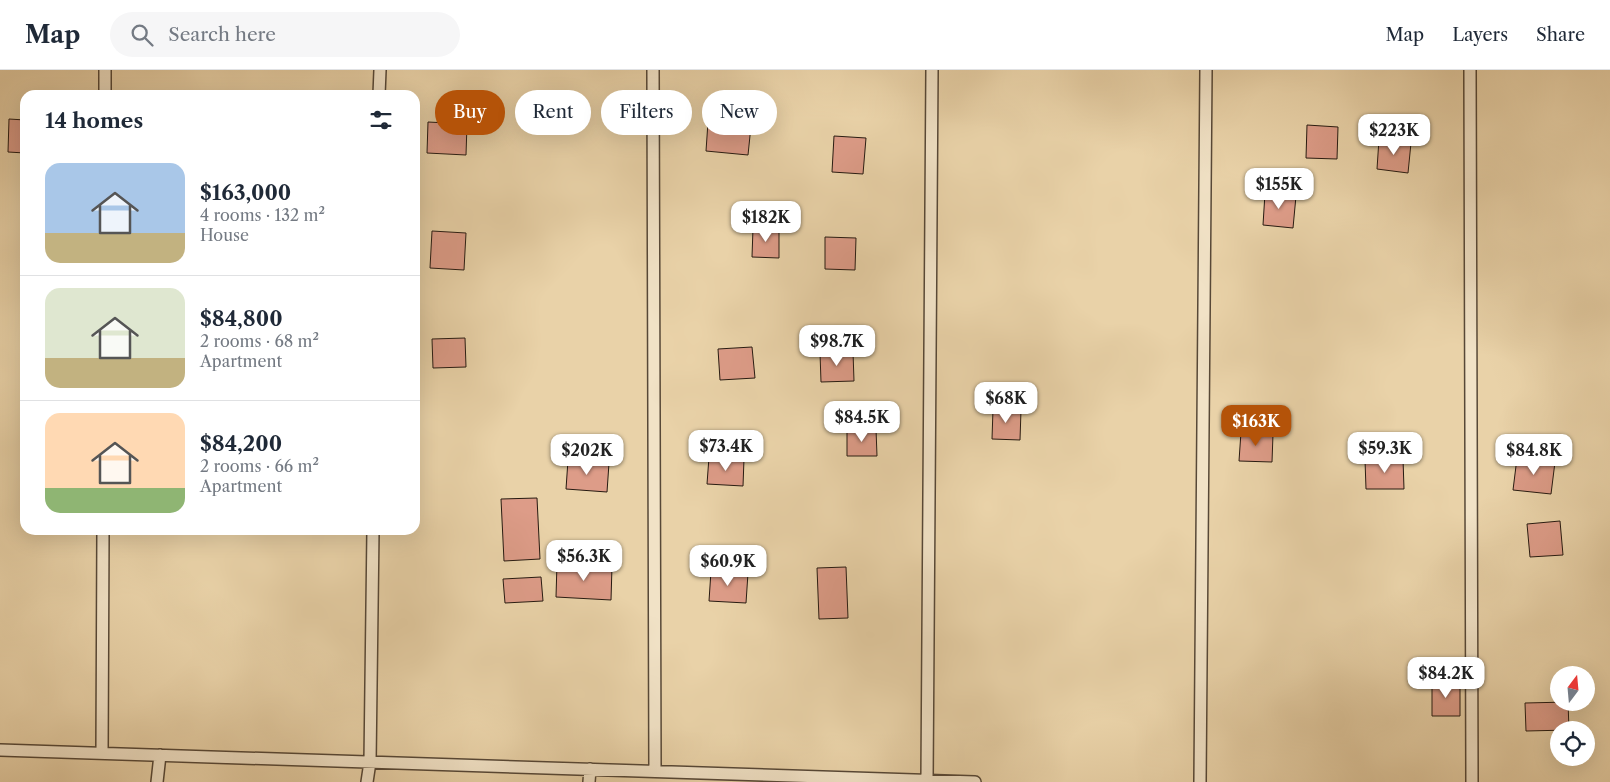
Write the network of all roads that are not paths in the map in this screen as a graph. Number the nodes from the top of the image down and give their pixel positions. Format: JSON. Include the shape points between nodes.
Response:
{"nodes":[{"id":1,"x":105,"y":70,"type":"edge"},
{"id":2,"x":380,"y":70,"type":"edge"},
{"id":3,"x":653,"y":70,"type":"edge"},
{"id":4,"x":932,"y":70,"type":"edge"},
{"id":5,"x":1206,"y":70,"type":"edge"},
{"id":6,"x":1470,"y":70,"type":"edge"},
{"id":7,"x":105,"y":90,"type":"edge"},
{"id":8,"x":380,"y":90,"type":"edge"},
{"id":9,"x":103,"y":535,"type":"edge"},
{"id":10,"x":373,"y":535,"type":"edge"},
{"id":11,"x":0,"y":750,"type":"edge"},
{"id":12,"x":102,"y":753,"type":"junction"},
{"id":13,"x":160,"y":755,"type":"junction"},
{"id":14,"x":370,"y":762,"type":"junction"},
{"id":15,"x":590,"y":769,"type":"junction"},
{"id":16,"x":654,"y":771,"type":"junction"},
{"id":17,"x":821,"y":779,"type":"edge"},
{"id":18,"x":928,"y":780,"type":"junction"},
{"id":19,"x":157,"y":782,"type":"edge"},
{"id":20,"x":367,"y":782,"type":"edge"},
{"id":21,"x":589,"y":782,"type":"edge"},
{"id":22,"x":975,"y":782,"type":"edge"},
{"id":23,"x":1200,"y":782,"type":"edge"},
{"id":24,"x":1472,"y":782,"type":"edge"}],
"edges":[{"from":1,"to":7,"type":"lane"},
{"from":2,"to":8,"type":"lane"},
{"from":3,"to":16,"type":"lane"},
{"from":4,"to":18,"type":"lane"},
{"from":5,"to":23,"type":"lane"},
{"from":6,"to":24,"type":"lane"},
{"from":9,"to":12,"type":"lane"},
{"from":10,"to":14,"type":"lane"},
{"from":11,"to":12,"type":"lane"},
{"from":12,"to":13,"type":"lane"},
{"from":13,"to":14,"type":"lane"},
{"from":13,"to":19,"type":"lane"},
{"from":14,"to":15,"type":"lane"},
{"from":14,"to":20,"type":"lane"},
{"from":15,"to":16,"type":"lane"},
{"from":15,"to":21,"type":"lane"},
{"from":16,"to":17,"type":"lane"},
{"from":17,"to":18,"type":"lane"},
{"from":18,"to":22,"type":"lane"}]}
